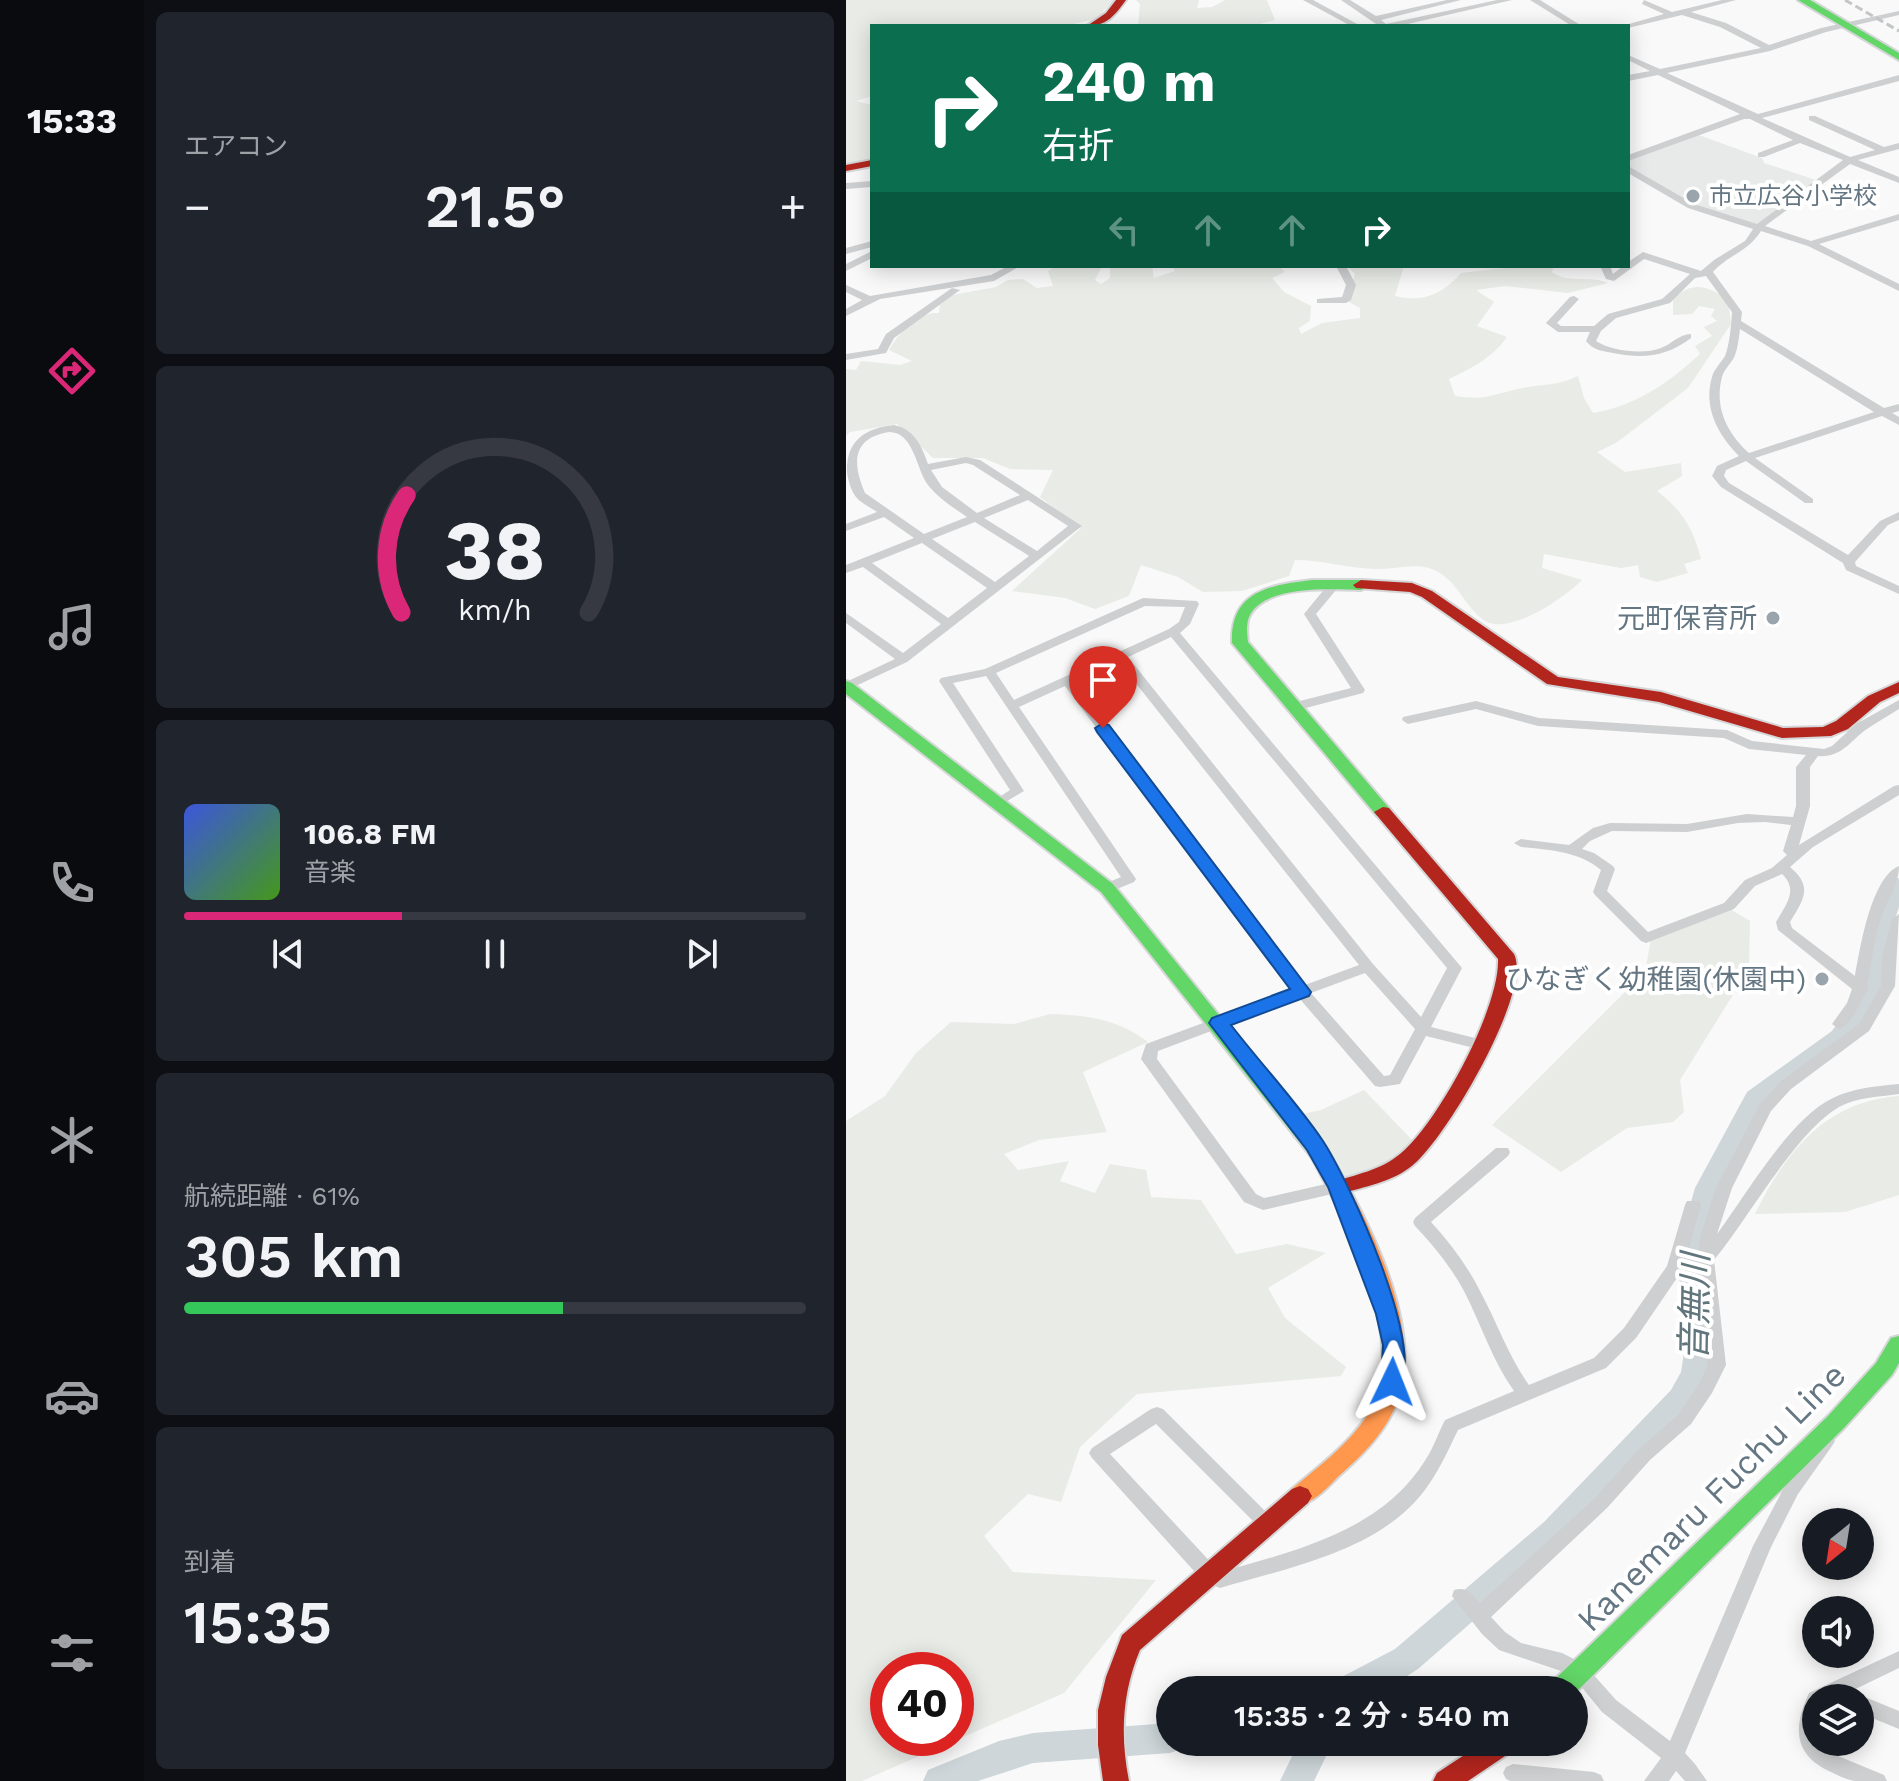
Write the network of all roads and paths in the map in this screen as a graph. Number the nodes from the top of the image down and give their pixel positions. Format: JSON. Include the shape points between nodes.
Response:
{"nodes":[{"id":1,"x":1121,"y":0,"type":"edge"},
{"id":2,"x":1307,"y":0,"type":"edge"},
{"id":3,"x":1345,"y":0,"type":"edge"},
{"id":4,"x":1457,"y":0,"type":"edge"},
{"id":5,"x":1471,"y":0,"type":"edge"},
{"id":6,"x":1508,"y":0,"type":"edge"},
{"id":7,"x":1534,"y":0,"type":"edge"},
{"id":8,"x":1689,"y":0,"type":"edge"},
{"id":9,"x":1732,"y":0,"type":"edge"},
{"id":10,"x":1803,"y":0,"type":"edge"},
{"id":11,"x":1645,"y":2,"type":"dead end"},
{"id":12,"x":1481,"y":5,"type":"junction"},
{"id":13,"x":1703,"y":7,"type":"junction"},
{"id":14,"x":1680,"y":11,"type":"junction"},
{"id":15,"x":1668,"y":13,"type":"junction"},
{"id":16,"x":1899,"y":13,"type":"edge"},
{"id":17,"x":1872,"y":19,"type":"junction"},
{"id":18,"x":1382,"y":23,"type":"edge"},
{"id":19,"x":1095,"y":24,"type":"edge"},
{"id":20,"x":1354,"y":24,"type":"edge"},
{"id":21,"x":1575,"y":24,"type":"edge"},
{"id":22,"x":1630,"y":25,"type":"edge"},
{"id":23,"x":1845,"y":25,"type":"junction"},
{"id":24,"x":1887,"y":28,"type":"dead end"},
{"id":25,"x":1770,"y":49,"type":"junction"},
{"id":26,"x":1899,"y":57,"type":"edge"},
{"id":27,"x":1630,"y":58,"type":"edge"},
{"id":28,"x":1659,"y":72,"type":"junction"},
{"id":29,"x":1630,"y":78,"type":"edge"},
{"id":30,"x":1899,"y":78,"type":"edge"},
{"id":31,"x":1749,"y":117,"type":"junction"},
{"id":32,"x":1812,"y":118,"type":"dead end"},
{"id":33,"x":1800,"y":140,"type":"junction"},
{"id":34,"x":1899,"y":146,"type":"edge"},
{"id":35,"x":1882,"y":150,"type":"junction"},
{"id":36,"x":1761,"y":155,"type":"dead end"},
{"id":37,"x":1630,"y":157,"type":"edge"},
{"id":38,"x":1852,"y":159,"type":"junction"},
{"id":39,"x":870,"y":163,"type":"edge"},
{"id":40,"x":846,"y":168,"type":"edge"},
{"id":41,"x":1630,"y":170,"type":"edge"},
{"id":42,"x":1899,"y":180,"type":"edge"},
{"id":43,"x":870,"y":184,"type":"edge"},
{"id":44,"x":846,"y":186,"type":"edge"},
{"id":45,"x":1899,"y":217,"type":"edge"},
{"id":46,"x":1880,"y":223,"type":"junction"},
{"id":47,"x":1759,"y":228,"type":"junction"},
{"id":48,"x":1899,"y":229,"type":"edge"},
{"id":49,"x":1811,"y":244,"type":"junction"},
{"id":50,"x":870,"y":245,"type":"edge"},
{"id":51,"x":846,"y":251,"type":"edge"},
{"id":52,"x":870,"y":255,"type":"edge"},
{"id":53,"x":1630,"y":265,"type":"edge"},
{"id":54,"x":846,"y":268,"type":"edge"},
{"id":55,"x":1013,"y":268,"type":"edge"},
{"id":56,"x":1342,"y":268,"type":"edge"},
{"id":57,"x":1606,"y":268,"type":"edge"},
{"id":58,"x":1627,"y":268,"type":"edge"},
{"id":59,"x":1705,"y":273,"type":"junction"},
{"id":60,"x":958,"y":286,"type":"junction"},
{"id":61,"x":1899,"y":287,"type":"edge"},
{"id":62,"x":846,"y":288,"type":"edge"},
{"id":63,"x":1574,"y":299,"type":"dead end"},
{"id":64,"x":870,"y":300,"type":"junction"},
{"id":65,"x":1321,"y":301,"type":"dead end"},
{"id":66,"x":846,"y":313,"type":"edge"},
{"id":67,"x":1736,"y":322,"type":"junction"},
{"id":68,"x":1597,"y":329,"type":"junction"},
{"id":69,"x":1687,"y":336,"type":"dead end"},
{"id":70,"x":846,"y":357,"type":"edge"},
{"id":71,"x":1899,"y":407,"type":"edge"},
{"id":72,"x":1883,"y":412,"type":"junction"},
{"id":73,"x":1899,"y":422,"type":"edge"},
{"id":74,"x":1744,"y":458,"type":"junction"},
{"id":75,"x":925,"y":468,"type":"junction"},
{"id":76,"x":846,"y":480,"type":"edge"},
{"id":77,"x":1029,"y":496,"type":"junction"},
{"id":78,"x":1809,"y":501,"type":"dead end"},
{"id":79,"x":884,"y":513,"type":"junction"},
{"id":80,"x":1899,"y":515,"type":"edge"},
{"id":81,"x":978,"y":516,"type":"junction"},
{"id":82,"x":846,"y":528,"type":"edge"},
{"id":83,"x":921,"y":538,"type":"junction"},
{"id":84,"x":1037,"y":556,"type":"junction"},
{"id":85,"x":1849,"y":561,"type":"junction"},
{"id":86,"x":864,"y":562,"type":"junction"},
{"id":87,"x":846,"y":569,"type":"edge"},
{"id":88,"x":1335,"y":584,"type":"junction"},
{"id":89,"x":995,"y":588,"type":"junction"},
{"id":90,"x":1899,"y":590,"type":"edge"},
{"id":91,"x":846,"y":617,"type":"edge"},
{"id":92,"x":949,"y":624,"type":"junction"},
{"id":93,"x":1173,"y":632,"type":"junction"},
{"id":94,"x":1121,"y":656,"type":"junction"},
{"id":95,"x":903,"y":659,"type":"junction"},
{"id":96,"x":989,"y":672,"type":"junction"},
{"id":97,"x":1067,"y":680,"type":"junction"},
{"id":98,"x":846,"y":686,"type":"edge"},
{"id":99,"x":1899,"y":687,"type":"edge"},
{"id":100,"x":1899,"y":697,"type":"edge"},
{"id":101,"x":1899,"y":704,"type":"edge"},
{"id":102,"x":1867,"y":705,"type":"junction"},
{"id":103,"x":1012,"y":706,"type":"junction"},
{"id":104,"x":1293,"y":707,"type":"junction"},
{"id":105,"x":1408,"y":720,"type":"dead end"},
{"id":106,"x":1815,"y":752,"type":"junction"},
{"id":107,"x":1899,"y":789,"type":"edge"},
{"id":108,"x":999,"y":802,"type":"junction"},
{"id":109,"x":1797,"y":821,"type":"junction"},
{"id":110,"x":1521,"y":843,"type":"dead end"},
{"id":111,"x":1573,"y":849,"type":"junction"},
{"id":112,"x":1796,"y":854,"type":"junction"},
{"id":113,"x":1782,"y":867,"type":"junction"},
{"id":114,"x":1899,"y":870,"type":"edge"},
{"id":115,"x":1107,"y":888,"type":"junction"},
{"id":116,"x":1899,"y":919,"type":"edge"},
{"id":117,"x":1368,"y":967,"type":"junction"},
{"id":118,"x":1862,"y":989,"type":"junction"},
{"id":119,"x":1302,"y":992,"type":"junction"},
{"id":120,"x":1219,"y":1023,"type":"junction"},
{"id":121,"x":1839,"y":1024,"type":"dead end"},
{"id":122,"x":1424,"y":1030,"type":"junction"},
{"id":123,"x":1478,"y":1044,"type":"junction"},
{"id":124,"x":1899,"y":1089,"type":"edge"},
{"id":125,"x":1502,"y":1152,"type":"dead end"},
{"id":126,"x":1339,"y":1187,"type":"junction"},
{"id":127,"x":1693,"y":1205,"type":"dead end"},
{"id":128,"x":1706,"y":1259,"type":"junction"},
{"id":129,"x":1680,"y":1268,"type":"junction"},
{"id":130,"x":1899,"y":1344,"type":"edge"},
{"id":131,"x":1525,"y":1394,"type":"junction"},
{"id":132,"x":1836,"y":1422,"type":"junction"},
{"id":133,"x":1267,"y":1524,"type":"junction"},
{"id":134,"x":1210,"y":1575,"type":"junction"},
{"id":135,"x":1461,"y":1596,"type":"dead end"},
{"id":136,"x":1480,"y":1615,"type":"junction"},
{"id":137,"x":1899,"y":1659,"type":"edge"},
{"id":138,"x":1581,"y":1672,"type":"junction"},
{"id":139,"x":1577,"y":1676,"type":"edge"},
{"id":140,"x":1850,"y":1684,"type":"edge"},
{"id":141,"x":1874,"y":1710,"type":"edge"},
{"id":142,"x":1899,"y":1720,"type":"edge"},
{"id":143,"x":1485,"y":1756,"type":"edge"},
{"id":144,"x":1502,"y":1756,"type":"edge"},
{"id":145,"x":1820,"y":1756,"type":"edge"},
{"id":146,"x":1673,"y":1757,"type":"junction"},
{"id":147,"x":1511,"y":1777,"type":"edge"},
{"id":148,"x":1116,"y":1781,"type":"edge"},
{"id":149,"x":1446,"y":1781,"type":"edge"},
{"id":150,"x":1594,"y":1781,"type":"edge"},
{"id":151,"x":1654,"y":1781,"type":"edge"},
{"id":152,"x":1697,"y":1781,"type":"edge"},
{"id":153,"x":1877,"y":1781,"type":"edge"}],
"edges":[{"from":1,"to":19,"type":"street"},
{"from":2,"to":20,"type":"street"},
{"from":3,"to":18,"type":"street"},
{"from":4,"to":18,"type":"street"},
{"from":5,"to":12,"type":"street"},
{"from":6,"to":12,"type":"street"},
{"from":7,"to":21,"type":"street"},
{"from":8,"to":13,"type":"street"},
{"from":9,"to":13,"type":"street"},
{"from":10,"to":23,"type":"street"},
{"from":11,"to":15,"type":"street"},
{"from":12,"to":18,"type":"street"},
{"from":13,"to":14,"type":"street"},
{"from":14,"to":15,"type":"street"},
{"from":14,"to":25,"type":"street"},
{"from":15,"to":22,"type":"street"},
{"from":16,"to":17,"type":"street"},
{"from":17,"to":23,"type":"street"},
{"from":17,"to":24,"type":"street"},
{"from":23,"to":25,"type":"street"},
{"from":23,"to":26,"type":"street"},
{"from":25,"to":28,"type":"street"},
{"from":27,"to":28,"type":"street"},
{"from":28,"to":29,"type":"street"},
{"from":28,"to":31,"type":"street"},
{"from":30,"to":31,"type":"street"},
{"from":31,"to":33,"type":"street"},
{"from":31,"to":37,"type":"street"},
{"from":32,"to":35,"type":"street"},
{"from":33,"to":36,"type":"street"},
{"from":33,"to":38,"type":"street"},
{"from":34,"to":35,"type":"street"},
{"from":35,"to":38,"type":"street"},
{"from":38,"to":42,"type":"street"},
{"from":38,"to":47,"type":"street"},
{"from":39,"to":40,"type":"street"},
{"from":41,"to":47,"type":"street","via":[[1691,206]]},
{"from":43,"to":44,"type":"street"},
{"from":45,"to":46,"type":"street"},
{"from":46,"to":48,"type":"street"},
{"from":46,"to":49,"type":"street"},
{"from":47,"to":49,"type":"street"},
{"from":47,"to":59,"type":"street","via":[[1749,243]]},
{"from":49,"to":61,"type":"street"},
{"from":50,"to":51,"type":"street"},
{"from":52,"to":54,"type":"street"},
{"from":53,"to":59,"type":"street","via":[[1643,255]]},
{"from":55,"to":60,"type":"street","via":[[1003,276]]},
{"from":56,"to":65,"type":"street","via":[[1351,285],[1346,300]]},
{"from":57,"to":58,"type":"street","via":[[1614,278]]},
{"from":59,"to":67,"type":"street","via":[[1737,312]]},
{"from":59,"to":68,"type":"street","via":[[1692,276],[1666,301],[1612,316]]},
{"from":60,"to":64,"type":"street"},
{"from":60,"to":70,"type":"street","via":[[890,336],[882,351]]},
{"from":62,"to":64,"type":"street"},
{"from":63,"to":68,"type":"street","via":[[1551,323],[1558,329]]},
{"from":64,"to":66,"type":"street"},
{"from":67,"to":72,"type":"street"},
{"from":67,"to":74,"type":"street","via":[[1730,355],[1717,376],[1715,399],[1726,432]]},
{"from":68,"to":69,"type":"street","via":[[1591,341],[1595,346],[1638,355],[1672,349]]},
{"from":71,"to":72,"type":"street"},
{"from":72,"to":73,"type":"street"},
{"from":72,"to":74,"type":"street"},
{"from":74,"to":78,"type":"street"},
{"from":74,"to":85,"type":"street","via":[[1721,468],[1718,476],[1725,485]]},
{"from":75,"to":76,"type":"street","via":[[916,446],[896,428],[855,439]]},
{"from":75,"to":77,"type":"street","via":[[976,462]]},
{"from":75,"to":81,"type":"street","via":[[933,485]]},
{"from":76,"to":79,"type":"street"},
{"from":77,"to":81,"type":"street"},
{"from":77,"to":84,"type":"street","via":[[1076,526]]},
{"from":79,"to":82,"type":"street"},
{"from":79,"to":83,"type":"street"},
{"from":80,"to":85,"type":"street","via":[[1884,523]]},
{"from":81,"to":83,"type":"street"},
{"from":81,"to":84,"type":"street"},
{"from":83,"to":86,"type":"street"},
{"from":83,"to":89,"type":"street"},
{"from":84,"to":89,"type":"street"},
{"from":85,"to":90,"type":"street","via":[[1850,568]]},
{"from":86,"to":87,"type":"street"},
{"from":86,"to":92,"type":"street"},
{"from":88,"to":102,"type":"street","via":[[1412,588],[1427,594],[1534,670],[1573,686],[1661,697],[1782,733],[1825,732]]},
{"from":88,"to":104,"type":"street","via":[[1310,614],[1359,690]]},
{"from":88,"to":104,"type":"street","via":[[1278,590],[1255,601],[1236,626],[1240,643]]},
{"from":89,"to":92,"type":"street"},
{"from":91,"to":95,"type":"street"},
{"from":92,"to":95,"type":"street"},
{"from":93,"to":94,"type":"street"},
{"from":93,"to":96,"type":"street","via":[[1184,624],[1193,604],[1143,602]]},
{"from":93,"to":122,"type":"street","via":[[1455,968]]},
{"from":94,"to":97,"type":"street"},
{"from":94,"to":117,"type":"street"},
{"from":95,"to":98,"type":"street"},
{"from":96,"to":103,"type":"street"},
{"from":96,"to":108,"type":"street","via":[[945,681],[1017,791]]},
{"from":97,"to":103,"type":"street"},
{"from":97,"to":119,"type":"street"},
{"from":98,"to":108,"type":"street"},
{"from":99,"to":102,"type":"street"},
{"from":100,"to":102,"type":"street"},
{"from":101,"to":106,"type":"street","via":[[1837,749]]},
{"from":103,"to":115,"type":"street","via":[[1129,879]]},
{"from":104,"to":123,"type":"street","via":[[1507,958],[1504,992]]},
{"from":105,"to":106,"type":"street","via":[[1476,705],[1538,722],[1727,734],[1749,745]]},
{"from":106,"to":109,"type":"street","via":[[1803,767],[1803,806]]},
{"from":107,"to":112,"type":"street"},
{"from":108,"to":115,"type":"street"},
{"from":109,"to":111,"type":"street","via":[[1748,818],[1677,828],[1615,825],[1586,836]]},
{"from":109,"to":112,"type":"street","via":[[1790,851]]},
{"from":110,"to":111,"type":"street"},
{"from":111,"to":113,"type":"street","via":[[1608,869],[1600,892],[1646,938],[1729,906],[1750,883]]},
{"from":112,"to":113,"type":"street"},
{"from":113,"to":118,"type":"street","via":[[1799,885],[1783,922],[1785,930]]},
{"from":114,"to":118,"type":"street","via":[[1869,933]]},
{"from":115,"to":120,"type":"street"},
{"from":116,"to":128,"type":"street","via":[[1883,996],[1864,1027],[1786,1085],[1765,1108],[1724,1188]]},
{"from":117,"to":119,"type":"street"},
{"from":117,"to":122,"type":"street"},
{"from":118,"to":121,"type":"street"},
{"from":119,"to":120,"type":"street"},
{"from":119,"to":122,"type":"street","via":[[1380,1082],[1395,1080]]},
{"from":120,"to":126,"type":"street","via":[[1315,1145]]},
{"from":120,"to":126,"type":"street","via":[[1151,1048],[1149,1059],[1250,1198],[1263,1204]]},
{"from":122,"to":123,"type":"street"},
{"from":123,"to":126,"type":"street","via":[[1432,1135],[1408,1159]]},
{"from":124,"to":128,"type":"street","via":[[1865,1093],[1829,1106]]},
{"from":125,"to":131,"type":"street","via":[[1421,1222],[1447,1250],[1474,1295],[1506,1369]]},
{"from":126,"to":133,"type":"street","via":[[1387,1314],[1394,1345],[1392,1382],[1356,1447]]},
{"from":127,"to":129,"type":"street"},
{"from":128,"to":129,"type":"street"},
{"from":128,"to":136,"type":"street","via":[[1717,1365],[1706,1388],[1685,1419]]},
{"from":129,"to":131,"type":"street","via":[[1600,1363]]},
{"from":130,"to":132,"type":"street","name":"Kanemaru Fuchu Line","via":[[1884,1369]]},
{"from":131,"to":134,"type":"street","via":[[1451,1425],[1423,1484],[1349,1541],[1220,1580]]},
{"from":132,"to":138,"type":"street","name":"Kanemaru Fuchu Line"},
{"from":132,"to":146,"type":"street","via":[[1762,1546]]},
{"from":133,"to":134,"type":"street"},
{"from":133,"to":134,"type":"street","via":[[1157,1414],[1098,1453]]},
{"from":134,"to":148,"type":"street","via":[[1131,1643],[1115,1676],[1106,1724]]},
{"from":135,"to":136,"type":"street"},
{"from":136,"to":138,"type":"street","via":[[1497,1638],[1520,1653],[1568,1663]]},
{"from":137,"to":140,"type":"street"},
{"from":138,"to":139,"type":"street","name":"Kanemaru Fuchu Line"},
{"from":138,"to":146,"type":"street","via":[[1606,1703]]},
{"from":141,"to":142,"type":"street"},
{"from":143,"to":149,"type":"street"},
{"from":144,"to":147,"type":"street"},
{"from":145,"to":153,"type":"street"},
{"from":146,"to":151,"type":"street"},
{"from":146,"to":152,"type":"street","via":[[1684,1762]]},
{"from":147,"to":150,"type":"street"}]}
